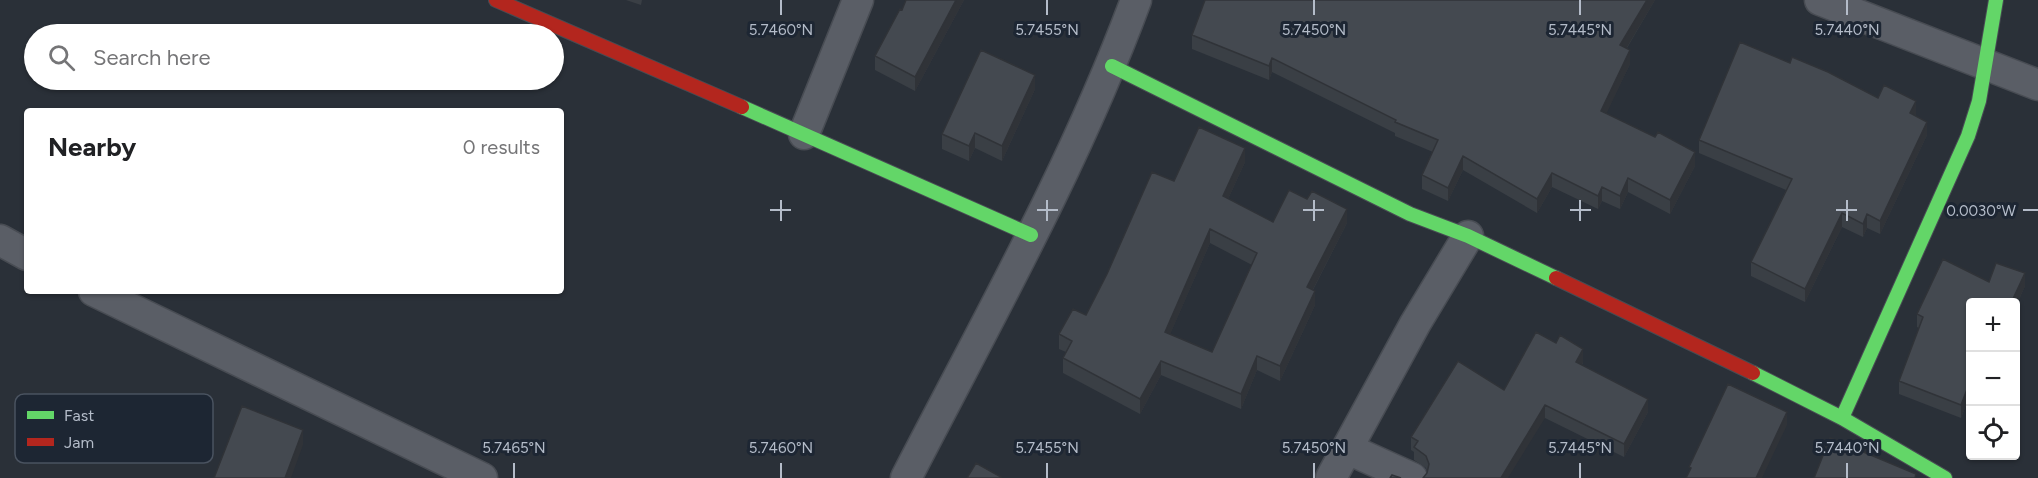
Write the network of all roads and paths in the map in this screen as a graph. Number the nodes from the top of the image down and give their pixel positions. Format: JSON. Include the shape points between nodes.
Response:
{"nodes":[{"id":1,"x":496,"y":0,"type":"edge"},
{"id":2,"x":858,"y":0,"type":"edge"},
{"id":3,"x":1136,"y":0,"type":"edge"},
{"id":4,"x":1820,"y":0,"type":"edge"},
{"id":5,"x":1996,"y":0,"type":"edge"},
{"id":6,"x":551,"y":24,"type":"edge"},
{"id":7,"x":564,"y":30,"type":"edge"},
{"id":8,"x":1984,"y":63,"type":"junction"},
{"id":9,"x":1112,"y":66,"type":"junction"},
{"id":10,"x":2038,"y":85,"type":"edge"},
{"id":11,"x":804,"y":134,"type":"junction"},
{"id":12,"x":1031,"y":235,"type":"junction"},
{"id":13,"x":1468,"y":236,"type":"junction"},
{"id":14,"x":0,"y":240,"type":"edge"},
{"id":15,"x":24,"y":253,"type":"edge"},
{"id":16,"x":100,"y":294,"type":"edge"},
{"id":17,"x":1842,"y":418,"type":"junction"},
{"id":18,"x":1348,"y":449,"type":"junction"},
{"id":19,"x":482,"y":478,"type":"edge"},
{"id":20,"x":906,"y":478,"type":"edge"},
{"id":21,"x":1330,"y":478,"type":"edge"},
{"id":22,"x":1412,"y":478,"type":"edge"},
{"id":23,"x":1945,"y":478,"type":"edge"}],
"edges":[{"from":1,"to":6,"type":"street"},
{"from":2,"to":11,"type":"street"},
{"from":3,"to":9,"type":"street"},
{"from":4,"to":8,"type":"street"},
{"from":5,"to":8,"type":"street"},
{"from":7,"to":11,"type":"street"},
{"from":8,"to":10,"type":"street"},
{"from":8,"to":17,"type":"street","via":[[1979,101],[1968,136]]},
{"from":9,"to":12,"type":"street"},
{"from":9,"to":13,"type":"street","via":[[1410,214]]},
{"from":11,"to":12,"type":"street"},
{"from":12,"to":20,"type":"street"},
{"from":13,"to":17,"type":"street"},
{"from":13,"to":18,"type":"street"},
{"from":14,"to":15,"type":"street"},
{"from":16,"to":19,"type":"street"},
{"from":17,"to":23,"type":"street"},
{"from":18,"to":21,"type":"street"},
{"from":18,"to":22,"type":"street"}]}
